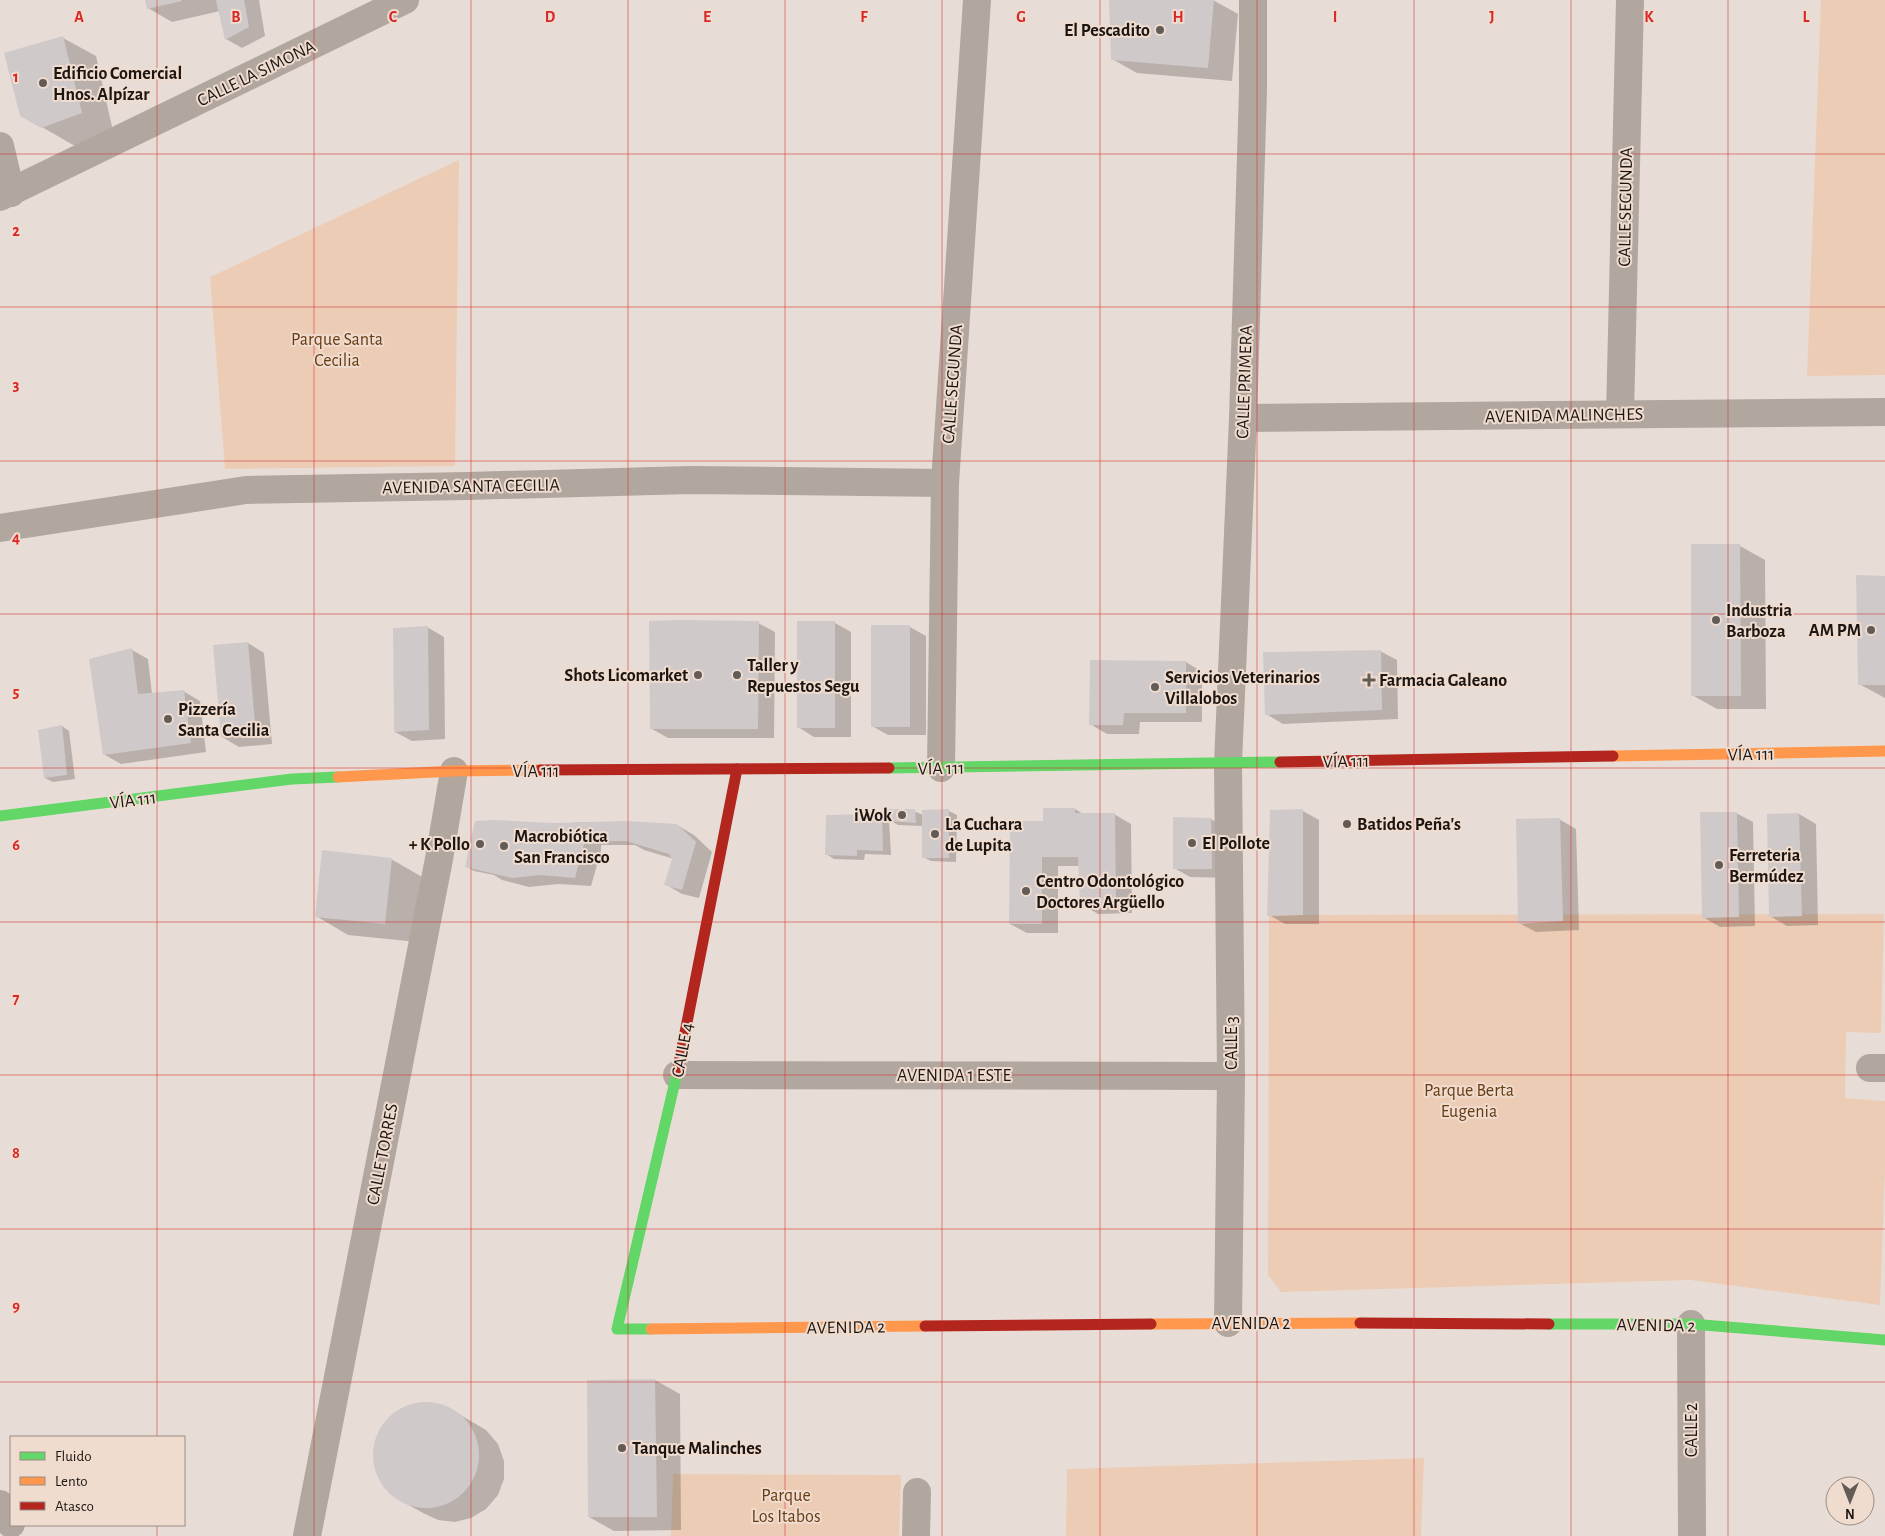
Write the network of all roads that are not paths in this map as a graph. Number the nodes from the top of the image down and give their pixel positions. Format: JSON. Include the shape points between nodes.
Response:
{"nodes":[{"id":1,"x":405,"y":0,"type":"edge"},
{"id":2,"x":977,"y":0,"type":"edge"},
{"id":3,"x":1253,"y":0,"type":"edge"},
{"id":4,"x":1630,"y":0,"type":"edge"},
{"id":5,"x":0,"y":146,"type":"edge"},
{"id":6,"x":6,"y":195,"type":"edge"},
{"id":7,"x":1885,"y":412,"type":"edge"},
{"id":8,"x":1620,"y":414,"type":"junction"},
{"id":9,"x":1243,"y":418,"type":"junction"},
{"id":10,"x":945,"y":483,"type":"junction"},
{"id":11,"x":0,"y":528,"type":"edge"},
{"id":12,"x":1885,"y":751,"type":"edge"},
{"id":13,"x":1228,"y":763,"type":"junction"},
{"id":14,"x":941,"y":768,"type":"junction"},
{"id":15,"x":738,"y":769,"type":"junction"},
{"id":16,"x":454,"y":771,"type":"junction"},
{"id":17,"x":0,"y":816,"type":"edge"},
{"id":18,"x":677,"y":1075,"type":"junction"},
{"id":19,"x":1231,"y":1076,"type":"junction"},
{"id":20,"x":1228,"y":1323,"type":"junction"},
{"id":21,"x":1691,"y":1324,"type":"junction"},
{"id":22,"x":617,"y":1329,"type":"joint"},
{"id":23,"x":1885,"y":1340,"type":"edge"},
{"id":24,"x":917,"y":1492,"type":"dead end"},
{"id":25,"x":0,"y":1504,"type":"edge"},
{"id":26,"x":10,"y":1522,"type":"edge"},
{"id":27,"x":307,"y":1536,"type":"edge"},
{"id":28,"x":916,"y":1536,"type":"edge"},
{"id":29,"x":1692,"y":1536,"type":"edge"}],
"edges":[{"from":1,"to":6,"type":"street","name":"CALLE LA SIMONA"},
{"from":2,"to":10,"type":"street","name":"CALLE SEGUNDA"},
{"from":3,"to":9,"type":"street","name":"CALLE PRIMERA"},
{"from":4,"to":8,"type":"street","name":"CALLE SEGUNDA"},
{"from":5,"to":6,"type":"street"},
{"from":7,"to":8,"type":"street","name":"AVENIDA MALINCHES"},
{"from":8,"to":9,"type":"street","name":"AVENIDA MALINCHES"},
{"from":9,"to":13,"type":"street","name":"CALLE PRIMERA"},
{"from":10,"to":11,"type":"street","name":"AVENIDA SANTA CECILIA","via":[[690,480],[246,490]]},
{"from":10,"to":14,"type":"street","name":"CALLE SEGUNDA"},
{"from":12,"to":13,"type":"main road","name":"VÍA 111"},
{"from":13,"to":14,"type":"main road","name":"VÍA 111"},
{"from":13,"to":19,"type":"street","name":"CALLE 3"},
{"from":14,"to":15,"type":"main road","name":"VÍA 111"},
{"from":15,"to":16,"type":"main road","name":"VÍA 111"},
{"from":15,"to":18,"type":"main road","name":"CALLE 4"},
{"from":16,"to":17,"type":"main road","name":"VÍA 111","via":[[292,780]]},
{"from":16,"to":27,"type":"street","name":"CALLE TORRES"},
{"from":18,"to":19,"type":"street","name":"AVENIDA 1 ESTE"},
{"from":18,"to":22,"type":"main road","name":"CALLE 4"},
{"from":19,"to":20,"type":"street","name":"CALLE 3"},
{"from":20,"to":21,"type":"main road","name":"AVENIDA 2"},
{"from":20,"to":22,"type":"main road","name":"AVENIDA 2"},
{"from":21,"to":23,"type":"main road","name":"AVENIDA 2"},
{"from":21,"to":29,"type":"street","name":"CALLE 2"},
{"from":24,"to":28,"type":"street"},
{"from":25,"to":26,"type":"street"}]}
